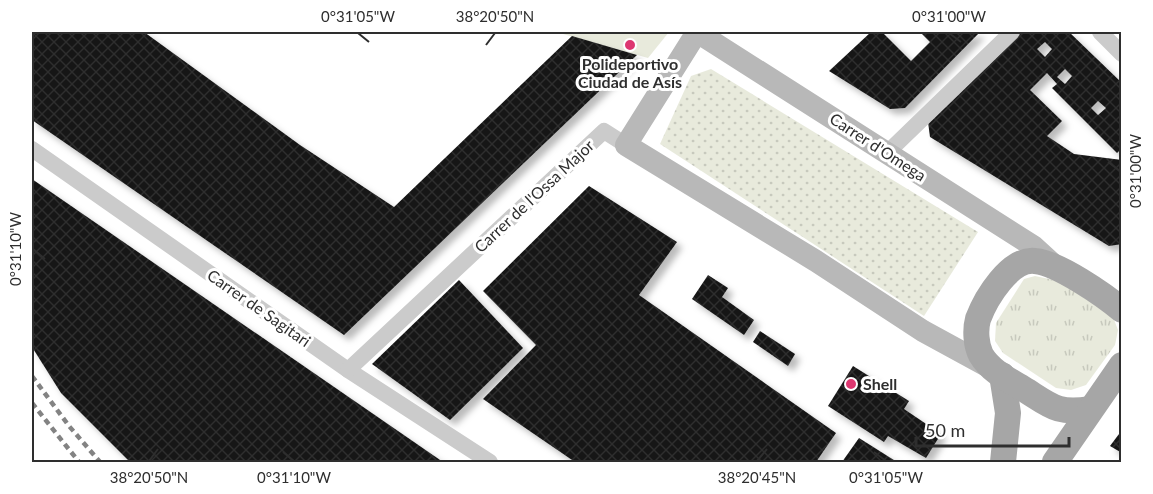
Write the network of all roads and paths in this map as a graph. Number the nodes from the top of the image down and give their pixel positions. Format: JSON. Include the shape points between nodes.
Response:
{"nodes":[{"id":1,"x":697,"y":32,"type":"edge"},
{"id":2,"x":1012,"y":32,"type":"edge"},
{"id":3,"x":1100,"y":32,"type":"edge"},
{"id":4,"x":1122,"y":54,"type":"edge"},
{"id":5,"x":626,"y":145,"type":"junction"},
{"id":6,"x":32,"y":148,"type":"edge"},
{"id":7,"x":887,"y":153,"type":"junction"},
{"id":8,"x":1055,"y":266,"type":"junction"},
{"id":9,"x":1118,"y":303,"type":"edge"},
{"id":10,"x":1122,"y":365,"type":"edge"},
{"id":11,"x":348,"y":370,"type":"junction"},
{"id":12,"x":996,"y":371,"type":"junction"},
{"id":13,"x":1105,"y":396,"type":"edge"},
{"id":14,"x":490,"y":462,"type":"edge"},
{"id":15,"x":1003,"y":462,"type":"edge"},
{"id":16,"x":1055,"y":462,"type":"edge"}],
"edges":[{"from":1,"to":5,"type":"street"},
{"from":1,"to":7,"type":"street","name":"Carrer d'Omega"},
{"from":2,"to":7,"type":"street"},
{"from":3,"to":4,"type":"street"},
{"from":5,"to":11,"type":"street","name":"Carrer de l'Ossa Major","via":[[604,131]]},
{"from":5,"to":12,"type":"street","name":"Carrer d'Omega","via":[[923,331]]},
{"from":6,"to":11,"type":"street","name":"Carrer de Sagitari"},
{"from":7,"to":8,"type":"street","name":"Carrer d'Omega","via":[[1033,246]]},
{"from":8,"to":9,"type":"main road","name":"Carrer d'Omega"},
{"from":8,"to":12,"type":"main road","name":"Carrer d'Omega","via":[[1034,260],[1020,262],[1002,278],[992,294],[978,321],[976,340],[980,353]]},
{"from":10,"to":13,"type":"main road"},
{"from":11,"to":14,"type":"street","name":"Carrer de Sagitari"},
{"from":12,"to":13,"type":"main road","name":"Carrer d'Omega","via":[[1054,408],[1072,412]]},
{"from":12,"to":15,"type":"main road","via":[[1008,413]]},
{"from":13,"to":16,"type":"main road"}]}
